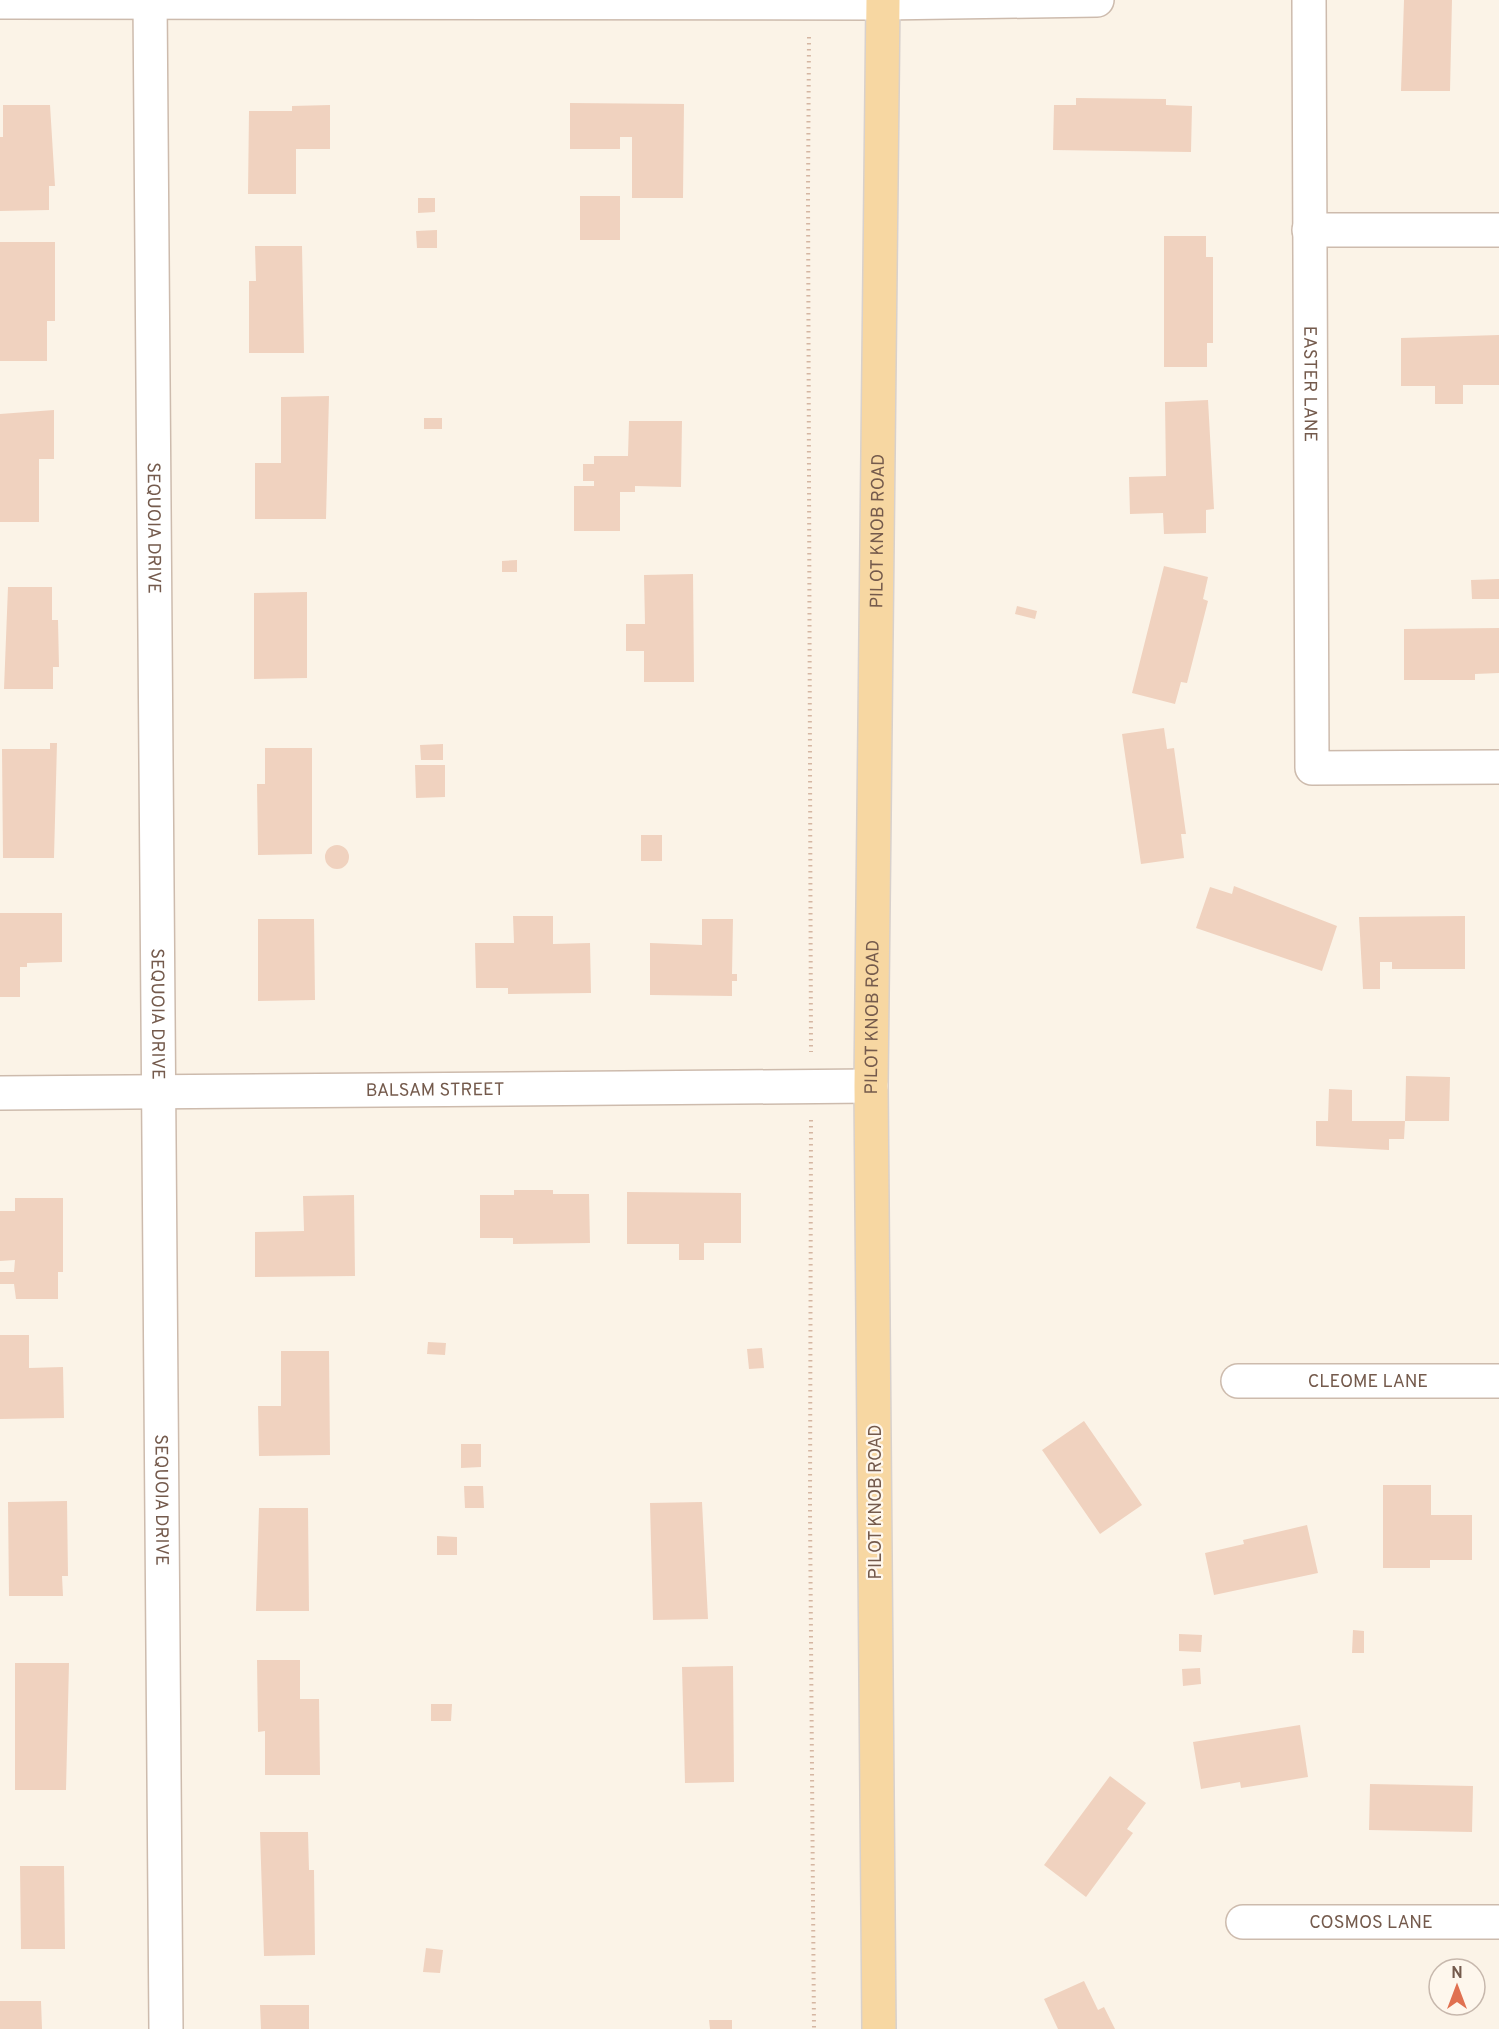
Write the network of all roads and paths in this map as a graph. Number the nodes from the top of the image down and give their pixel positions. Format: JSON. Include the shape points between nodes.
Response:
{"nodes":[{"id":1,"x":1098,"y":0,"type":"edge"},
{"id":2,"x":1309,"y":0,"type":"edge"},
{"id":3,"x":150,"y":1,"type":"edge"},
{"id":4,"x":883,"y":1,"type":"edge"},
{"id":5,"x":0,"y":2,"type":"edge"},
{"id":6,"x":809,"y":3,"type":"junction"},
{"id":7,"x":1310,"y":230,"type":"junction"},
{"id":8,"x":1499,"y":230,"type":"edge"},
{"id":9,"x":1499,"y":767,"type":"edge"},
{"id":10,"x":871,"y":1086,"type":"junction"},
{"id":11,"x":811,"y":1087,"type":"junction"},
{"id":12,"x":158,"y":1093,"type":"junction"},
{"id":13,"x":0,"y":1094,"type":"edge"},
{"id":14,"x":1499,"y":1381,"type":"edge"},
{"id":15,"x":1238,"y":1382,"type":"dead end"},
{"id":16,"x":1243,"y":1922,"type":"dead end"},
{"id":17,"x":1499,"y":1922,"type":"edge"},
{"id":18,"x":166,"y":2029,"type":"edge"},
{"id":19,"x":814,"y":2029,"type":"edge"},
{"id":20,"x":879,"y":2029,"type":"edge"}],
"edges":[{"from":1,"to":4,"type":"street"},
{"from":2,"to":7,"type":"street","name":"EASTER LANE"},
{"from":3,"to":5,"type":"street"},
{"from":3,"to":6,"type":"street"},
{"from":3,"to":12,"type":"street","name":"SEQUOIA DRIVE"},
{"from":4,"to":6,"type":"street"},
{"from":4,"to":10,"type":"main road","name":"PILOT KNOB ROAD"},
{"from":6,"to":11,"type":"path"},
{"from":7,"to":8,"type":"street"},
{"from":7,"to":9,"type":"street","name":"EASTER LANE","via":[[1312,768]]},
{"from":10,"to":11,"type":"street","name":"BALSAM STREET"},
{"from":10,"to":20,"type":"main road","name":"PILOT KNOB ROAD"},
{"from":11,"to":12,"type":"street","name":"BALSAM STREET"},
{"from":11,"to":19,"type":"path"},
{"from":12,"to":13,"type":"street","name":"BALSAM STREET"},
{"from":12,"to":18,"type":"street","name":"SEQUOIA DRIVE"},
{"from":14,"to":15,"type":"street","name":"CLEOME LANE"},
{"from":16,"to":17,"type":"street","name":"COSMOS LANE"}]}
